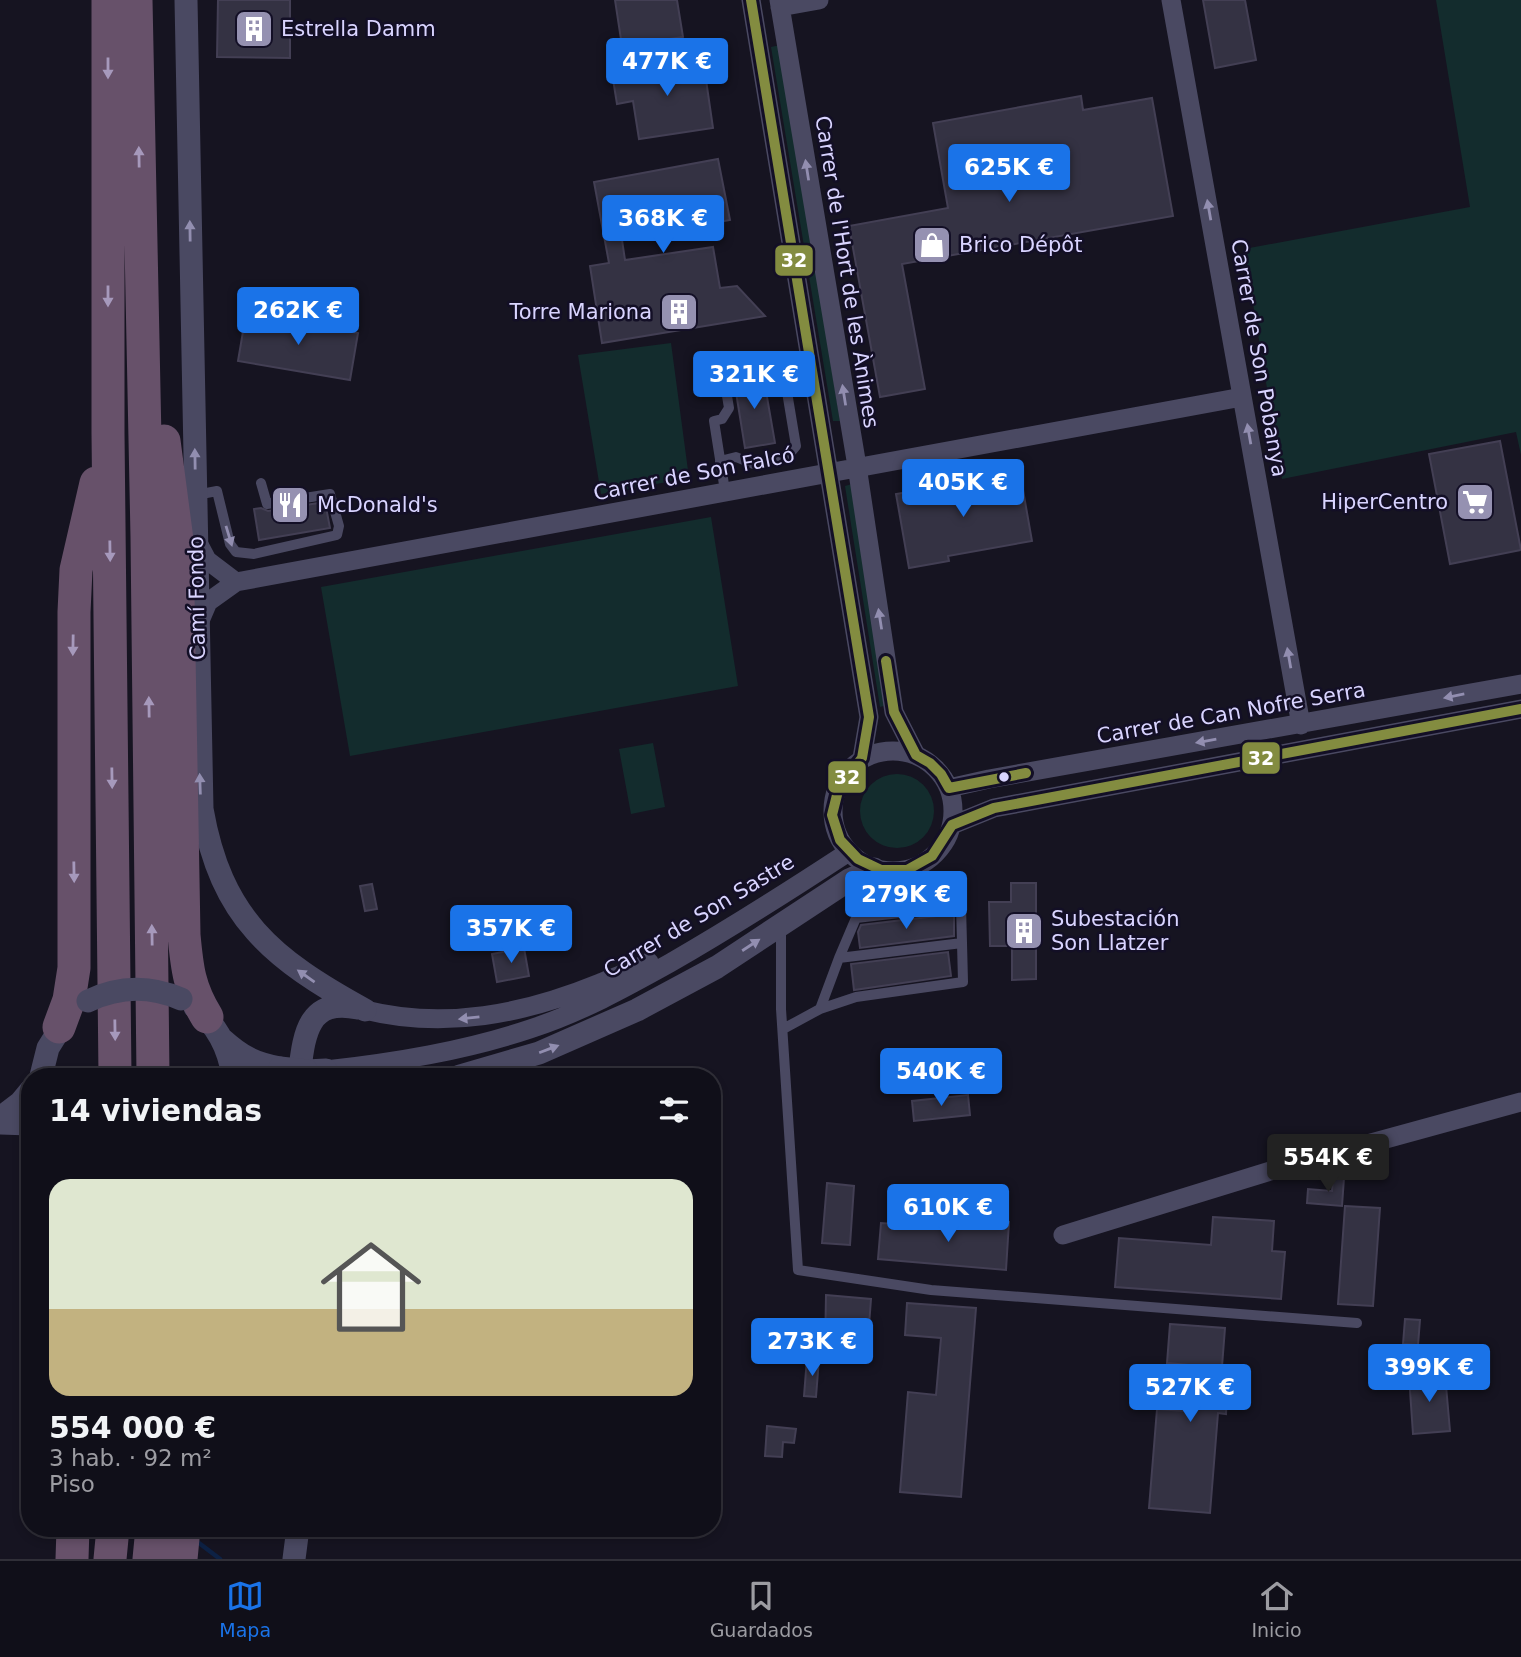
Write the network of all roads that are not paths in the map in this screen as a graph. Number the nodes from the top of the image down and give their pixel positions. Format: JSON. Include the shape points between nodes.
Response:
{"nodes":[{"id":1,"x":108,"y":0,"type":"edge"},
{"id":2,"x":136,"y":0,"type":"edge"},
{"id":3,"x":186,"y":0,"type":"edge"},
{"id":4,"x":751,"y":0,"type":"edge"},
{"id":5,"x":819,"y":0,"type":"edge"},
{"id":6,"x":1171,"y":0,"type":"edge"},
{"id":7,"x":779,"y":4,"type":"edge"},
{"id":8,"x":141,"y":275,"type":"junction"},
{"id":9,"x":1242,"y":397,"type":"junction"},
{"id":10,"x":108,"y":433,"type":"junction"},
{"id":11,"x":720,"y":461,"type":"junction"},
{"id":12,"x":857,"y":466,"type":"junction"},
{"id":13,"x":830,"y":471,"type":"junction"},
{"id":14,"x":261,"y":484,"type":"dead end"},
{"id":15,"x":725,"y":491,"type":"junction"},
{"id":16,"x":196,"y":495,"type":"junction"},
{"id":17,"x":196,"y":534,"type":"junction"},
{"id":18,"x":236,"y":582,"type":"junction"},
{"id":19,"x":197,"y":630,"type":"junction"},
{"id":20,"x":1521,"y":684,"type":"edge"},
{"id":21,"x":1521,"y":709,"type":"edge"},
{"id":22,"x":1301,"y":725,"type":"junction"},
{"id":23,"x":916,"y":755,"type":"junction"},
{"id":24,"x":862,"y":758,"type":"junction"},
{"id":25,"x":949,"y":788,"type":"junction"},
{"id":26,"x":952,"y":825,"type":"junction"},
{"id":27,"x":847,"y":853,"type":"junction"},
{"id":28,"x":874,"y":869,"type":"junction"},
{"id":29,"x":737,"y":925,"type":"junction"},
{"id":30,"x":781,"y":926,"type":"junction"},
{"id":31,"x":962,"y":943,"type":"junction"},
{"id":32,"x":839,"y":958,"type":"junction"},
{"id":33,"x":820,"y":1009,"type":"junction"},
{"id":34,"x":365,"y":1010,"type":"junction"},
{"id":35,"x":203,"y":1018,"type":"junction"},
{"id":36,"x":59,"y":1027,"type":"junction"},
{"id":37,"x":783,"y":1029,"type":"junction"},
{"id":38,"x":42,"y":1068,"type":"edge"},
{"id":39,"x":115,"y":1068,"type":"edge"},
{"id":40,"x":153,"y":1068,"type":"edge"},
{"id":41,"x":231,"y":1068,"type":"edge"},
{"id":42,"x":293,"y":1068,"type":"edge"},
{"id":43,"x":301,"y":1068,"type":"edge"},
{"id":44,"x":317,"y":1068,"type":"edge"},
{"id":45,"x":488,"y":1068,"type":"edge"},
{"id":46,"x":21,"y":1102,"type":"edge"},
{"id":47,"x":1521,"y":1102,"type":"edge"},
{"id":48,"x":0,"y":1121,"type":"edge"},
{"id":49,"x":21,"y":1123,"type":"edge"},
{"id":50,"x":1063,"y":1235,"type":"dead end"},
{"id":51,"x":1357,"y":1323,"type":"dead end"},
{"id":52,"x":73,"y":1537,"type":"edge"},
{"id":53,"x":112,"y":1537,"type":"edge"},
{"id":54,"x":151,"y":1537,"type":"edge"},
{"id":55,"x":183,"y":1537,"type":"edge"},
{"id":56,"x":297,"y":1537,"type":"edge"},
{"id":57,"x":72,"y":1559,"type":"edge"},
{"id":58,"x":110,"y":1559,"type":"edge"},
{"id":59,"x":149,"y":1559,"type":"edge"},
{"id":60,"x":181,"y":1559,"type":"edge"},
{"id":61,"x":295,"y":1559,"type":"edge"}],
"edges":[{"from":1,"to":10,"type":"highway","one_way":true},
{"from":8,"to":2,"type":"highway","one_way":true},
{"from":16,"to":3,"type":"street","name":"Camí Fondo","one_way":true},
{"from":4,"to":13,"type":"street"},
{"from":5,"to":7,"type":"street"},
{"from":9,"to":6,"type":"street","name":"Carrer de Son Pobanya","one_way":true},
{"from":12,"to":7,"type":"street","name":"Carrer de l'Hort de les Ànimes","one_way":true},
{"from":8,"to":35,"type":"highway","via":[[177,540],[184,935],[188,975]]},
{"from":40,"to":8,"type":"highway","one_way":true},
{"from":9,"to":12,"type":"street","name":"Carrer de Son Falcó"},
{"from":22,"to":9,"type":"street","name":"Carrer de Son Pobanya","one_way":true},
{"from":10,"to":36,"type":"highway","one_way":true,"via":[[76,570],[74,968]]},
{"from":10,"to":39,"type":"highway","one_way":true},
{"from":11,"to":11,"type":"lane","via":[[736,457],[753,464],[786,458],[796,446],[785,374],[775,364],[728,372],[729,408],[722,419],[714,421]]},
{"from":11,"to":15,"type":"lane"},
{"from":12,"to":13,"type":"street","name":"Carrer de Son Falcó"},
{"from":23,"to":12,"type":"street","name":"Carrer de l'Hort de les Ànimes","one_way":true,"via":[[894,712]]},
{"from":13,"to":15,"type":"street","name":"Carrer de Son Falcó"},
{"from":13,"to":24,"type":"street","via":[[869,717]]},
{"from":16,"to":14,"type":"lane","one_way":true,"via":[[217,491],[236,552],[254,555],[337,535],[330,494],[267,504]]},
{"from":15,"to":18,"type":"street","name":"Carrer de Son Falcó"},
{"from":16,"to":17,"type":"street","name":"Camí Fondo"},
{"from":17,"to":18,"type":"street","via":[[204,557]]},
{"from":17,"to":19,"type":"street","name":"Camí Fondo"},
{"from":18,"to":19,"type":"street","via":[[208,602]]},
{"from":34,"to":19,"type":"street","name":"Camí Fondo","one_way":true,"via":[[318,984],[271,948],[239,910],[219,873],[200,790]]},
{"from":20,"to":22,"type":"street","name":"Carrer de Can Nofre Serra","one_way":true},
{"from":21,"to":26,"type":"street","via":[[994,808]]},
{"from":22,"to":25,"type":"street","name":"Carrer de Can Nofre Serra","one_way":true},
{"from":23,"to":24,"type":"street","via":[[898,750]]},
{"from":23,"to":25,"type":"street","via":[[936,768]]},
{"from":24,"to":27,"type":"street","via":[[836,788],[832,807],[834,827]]},
{"from":25,"to":26,"type":"street"},
{"from":26,"to":28,"type":"street","via":[[944,844],[914,868]]},
{"from":27,"to":28,"type":"street"},
{"from":27,"to":29,"type":"street","name":"Carrer de Son Sastre"},
{"from":28,"to":30,"type":"street","via":[[849,880]]},
{"from":29,"to":34,"type":"street","one_way":true,"via":[[722,921],[643,965],[533,1007],[452,1020]]},
{"from":29,"to":44,"type":"street","name":"Carrer de Son Sastre","via":[[624,989],[532,1028],[445,1052]]},
{"from":30,"to":37,"type":"lane"},
{"from":45,"to":30,"type":"street","one_way":true,"via":[[608,1024],[717,967]]},
{"from":31,"to":32,"type":"lane"},
{"from":31,"to":32,"type":"lane","via":[[961,906],[856,918]]},
{"from":31,"to":33,"type":"lane","via":[[963,982],[856,997]]},
{"from":32,"to":33,"type":"lane"},
{"from":33,"to":37,"type":"lane"},
{"from":34,"to":43,"type":"street","via":[[337,1006],[319,1013],[306,1028]]},
{"from":35,"to":36,"type":"street","bridge":true,"via":[[162,992],[135,988],[88,1001]]},
{"from":35,"to":41,"type":"street","via":[[229,1055]]},
{"from":35,"to":42,"type":"street","via":[[239,1055]]},
{"from":36,"to":38,"type":"street"},
{"from":37,"to":51,"type":"lane","via":[[798,1270],[931,1290]]},
{"from":46,"to":48,"type":"street"},
{"from":47,"to":50,"type":"street","via":[[1280,1168]]},
{"from":48,"to":49,"type":"street"},
{"from":52,"to":57,"type":"highway"},
{"from":53,"to":58,"type":"highway"},
{"from":54,"to":59,"type":"highway"},
{"from":55,"to":60,"type":"highway"},
{"from":56,"to":61,"type":"street"}]}
